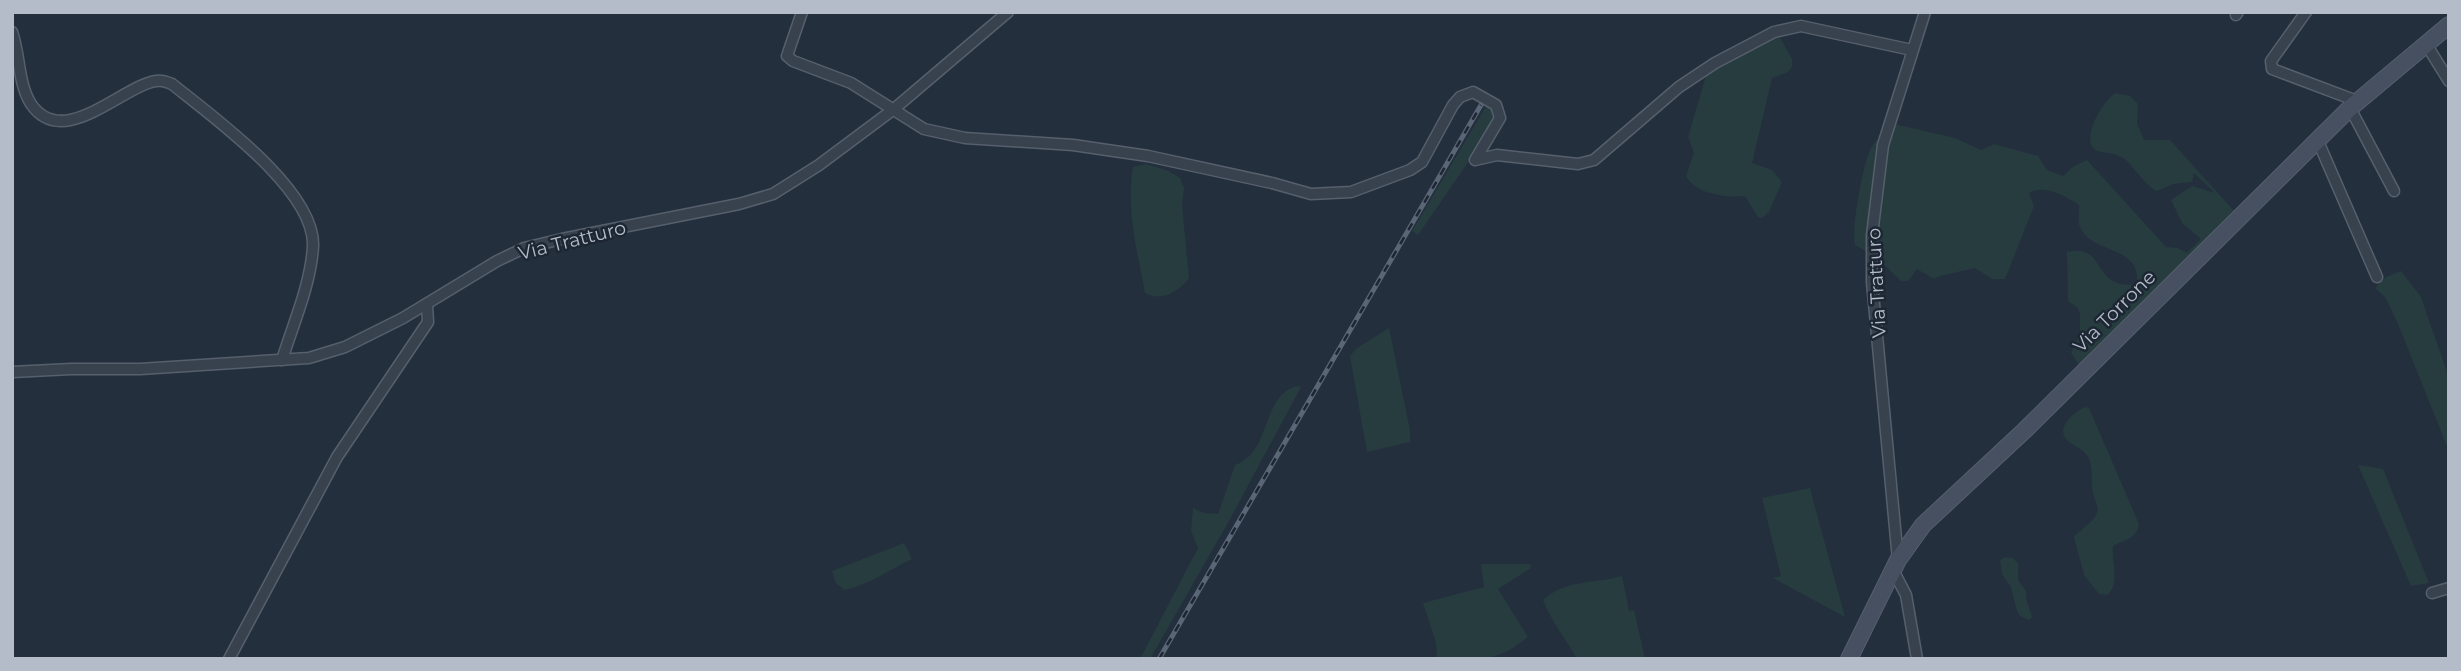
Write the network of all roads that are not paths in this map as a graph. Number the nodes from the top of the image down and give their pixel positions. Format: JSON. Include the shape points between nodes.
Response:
{"nodes":[{"id":1,"x":802,"y":12,"type":"edge"},
{"id":2,"x":1008,"y":12,"type":"edge"},
{"id":3,"x":1925,"y":12,"type":"edge"},
{"id":4,"x":2306,"y":12,"type":"edge"},
{"id":5,"x":2449,"y":25,"type":"edge"},
{"id":6,"x":12,"y":32,"type":"edge"},
{"id":7,"x":2426,"y":44,"type":"junction"},
{"id":8,"x":1912,"y":50,"type":"junction"},
{"id":9,"x":2449,"y":81,"type":"edge"},
{"id":10,"x":2353,"y":105,"type":"junction"},
{"id":11,"x":894,"y":109,"type":"junction"},
{"id":12,"x":2317,"y":139,"type":"junction"},
{"id":13,"x":2394,"y":191,"type":"dead end"},
{"id":14,"x":2377,"y":277,"type":"dead end"},
{"id":15,"x":427,"y":306,"type":"junction"},
{"id":16,"x":282,"y":360,"type":"junction"},
{"id":17,"x":12,"y":372,"type":"edge"},
{"id":18,"x":1895,"y":565,"type":"junction"},
{"id":19,"x":2449,"y":588,"type":"edge"},
{"id":20,"x":2432,"y":593,"type":"dead end"},
{"id":21,"x":229,"y":659,"type":"edge"},
{"id":22,"x":1849,"y":659,"type":"edge"},
{"id":23,"x":1917,"y":659,"type":"edge"}],
"edges":[{"from":1,"to":11,"type":"street","via":[[787,56],[851,83]]},
{"from":2,"to":11,"type":"street","name":"Via Tratturo"},
{"from":3,"to":8,"type":"street","name":"Via Tratturo"},
{"from":4,"to":10,"type":"street","via":[[2271,61],[2272,69]]},
{"from":5,"to":7,"type":"main road","name":"Via Torrone"},
{"from":6,"to":16,"type":"street","via":[[23,85],[31,104],[44,116],[64,122],[160,80],[172,84],[239,138],[300,202],[313,245]]},
{"from":7,"to":9,"type":"street"},
{"from":7,"to":10,"type":"main road","name":"Via Torrone"},
{"from":8,"to":11,"type":"street","via":[[1801,26],[1774,32],[1715,62],[1594,160],[1578,163],[1497,155],[1475,160],[1500,118],[1496,105],[1473,92],[1453,105],[1422,162],[1351,192],[1311,194],[1148,156],[1085,147],[965,138],[924,129]]},
{"from":8,"to":18,"type":"street","name":"Via Tratturo","via":[[1883,145],[1872,235]]},
{"from":10,"to":12,"type":"main road","name":"Via Torrone"},
{"from":10,"to":13,"type":"street"},
{"from":11,"to":15,"type":"street","name":"Via Tratturo","via":[[773,194],[524,248]]},
{"from":12,"to":14,"type":"street"},
{"from":12,"to":18,"type":"main road","name":"Via Torrone","via":[[2025,430],[1923,525]]},
{"from":15,"to":16,"type":"street","name":"Via Tratturo","via":[[345,347]]},
{"from":15,"to":21,"type":"street","via":[[428,322],[337,457]]},
{"from":16,"to":17,"type":"street","name":"Via Tratturo"},
{"from":18,"to":22,"type":"main road","name":"Via Torrone"},
{"from":18,"to":23,"type":"street","name":"Via Tratturo","via":[[1906,595]]},
{"from":19,"to":20,"type":"street"}]}
